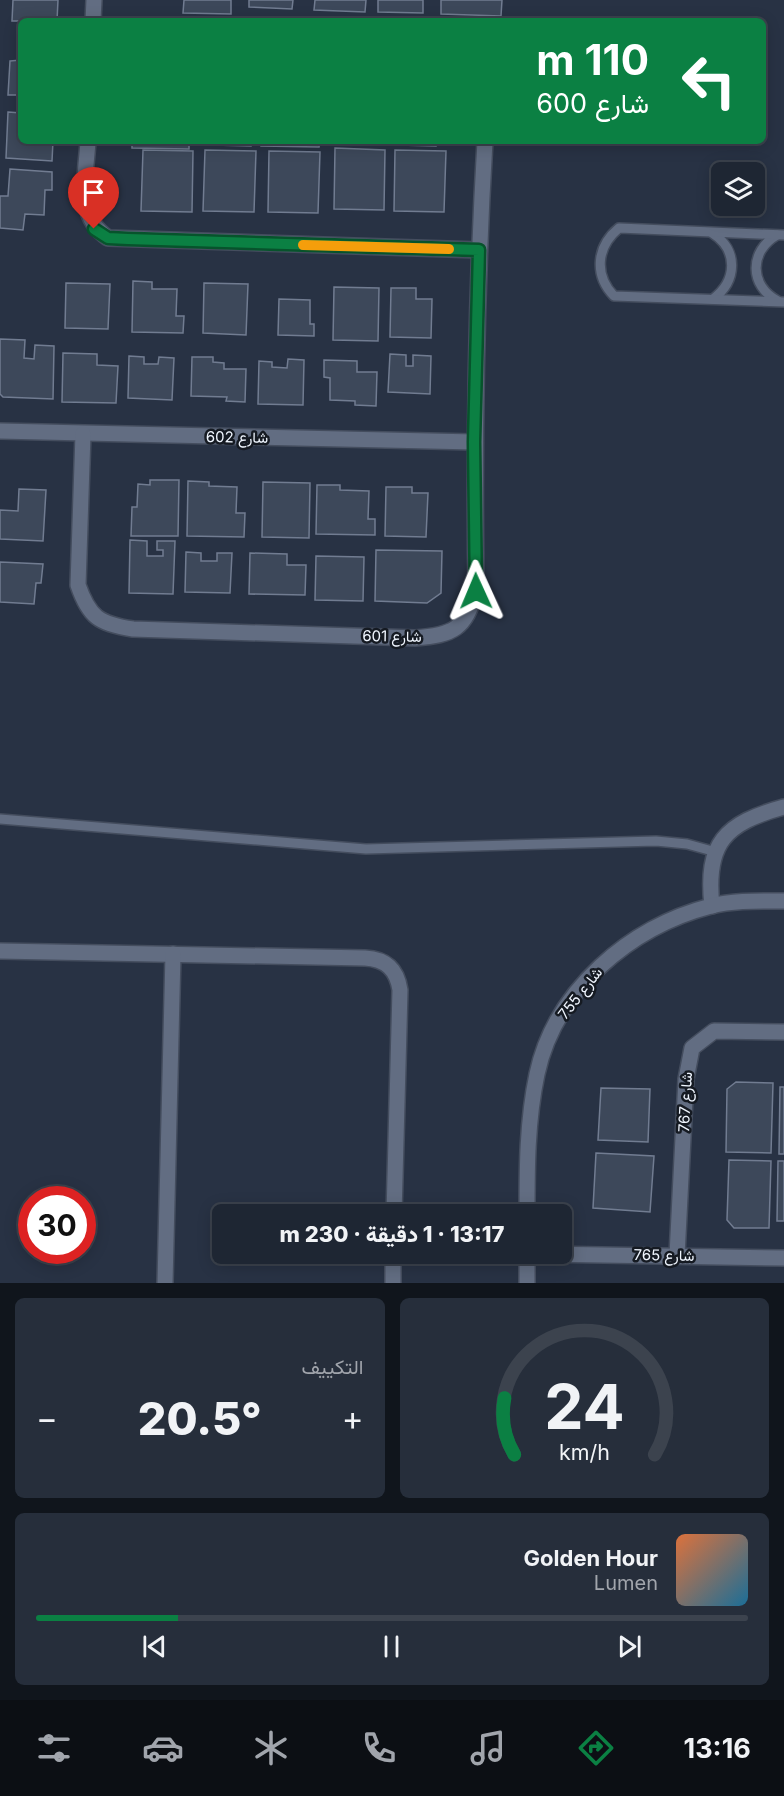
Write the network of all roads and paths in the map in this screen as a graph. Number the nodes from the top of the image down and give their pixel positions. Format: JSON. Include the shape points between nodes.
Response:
{"nodes":[{"id":1,"x":94,"y":0,"type":"edge"},
{"id":2,"x":93,"y":18,"type":"edge"},
{"id":3,"x":88,"y":144,"type":"edge"},
{"id":4,"x":485,"y":144,"type":"edge"},
{"id":5,"x":710,"y":232,"type":"junction"},
{"id":6,"x":780,"y":235,"type":"edge"},
{"id":7,"x":479,"y":250,"type":"junction"},
{"id":8,"x":713,"y":299,"type":"junction"},
{"id":9,"x":782,"y":301,"type":"edge"},
{"id":10,"x":0,"y":431,"type":"edge"},
{"id":11,"x":83,"y":434,"type":"junction"},
{"id":12,"x":474,"y":442,"type":"junction"},
{"id":13,"x":784,"y":807,"type":"edge"},
{"id":14,"x":0,"y":819,"type":"edge"},
{"id":15,"x":716,"y":852,"type":"junction"},
{"id":16,"x":784,"y":901,"type":"edge"},
{"id":17,"x":712,"y":906,"type":"junction"},
{"id":18,"x":0,"y":951,"type":"edge"},
{"id":19,"x":173,"y":954,"type":"junction"},
{"id":20,"x":784,"y":1032,"type":"edge"},
{"id":21,"x":394,"y":1204,"type":"edge"},
{"id":22,"x":527,"y":1204,"type":"edge"},
{"id":23,"x":572,"y":1254,"type":"edge"},
{"id":24,"x":677,"y":1255,"type":"junction"},
{"id":25,"x":784,"y":1258,"type":"edge"},
{"id":26,"x":393,"y":1264,"type":"edge"},
{"id":27,"x":527,"y":1264,"type":"edge"},
{"id":28,"x":165,"y":1283,"type":"edge"},
{"id":29,"x":393,"y":1283,"type":"edge"},
{"id":30,"x":527,"y":1283,"type":"edge"}],
"edges":[{"from":1,"to":2,"type":"street"},
{"from":3,"to":7,"type":"street","via":[[86,212],[94,229],[108,238]]},
{"from":4,"to":7,"type":"street","name":"شارع 601"},
{"from":5,"to":6,"type":"lane"},
{"from":5,"to":8,"type":"lane","via":[[726,245],[732,264],[728,285]]},
{"from":5,"to":8,"type":"lane","via":[[619,228],[605,243],[600,263],[603,281],[614,296]]},
{"from":6,"to":9,"type":"lane","via":[[769,240],[758,255],[756,273],[764,291]]},
{"from":7,"to":12,"type":"street","name":"شارع 601"},
{"from":8,"to":9,"type":"lane"},
{"from":10,"to":11,"type":"street","name":"شارع 602"},
{"from":11,"to":12,"type":"street","name":"شارع 602"},
{"from":11,"to":12,"type":"street","name":"شارع 601","via":[[78,585],[96,618],[114,626],[133,628],[415,638],[439,636],[455,629],[469,614],[476,591]]},
{"from":13,"to":15,"type":"street","via":[[738,824]]},
{"from":14,"to":15,"type":"lane","via":[[336,848],[656,842],[687,844]]},
{"from":15,"to":17,"type":"street","via":[[711,868]]},
{"from":16,"to":17,"type":"street","name":"شارع 755"},
{"from":17,"to":22,"type":"street","name":"شارع 755","via":[[679,917],[628,944],[587,980],[565,1008],[549,1037],[537,1073],[529,1124]]},
{"from":18,"to":19,"type":"street"},
{"from":19,"to":21,"type":"street","via":[[365,958],[391,967],[400,990]]},
{"from":19,"to":28,"type":"street"},
{"from":20,"to":24,"type":"street","name":"شارع 767","via":[[714,1031],[692,1048],[686,1079]]},
{"from":23,"to":24,"type":"street","name":"شارع 765"},
{"from":24,"to":25,"type":"street","name":"شارع 765"},
{"from":26,"to":29,"type":"street"},
{"from":27,"to":30,"type":"street"}]}
